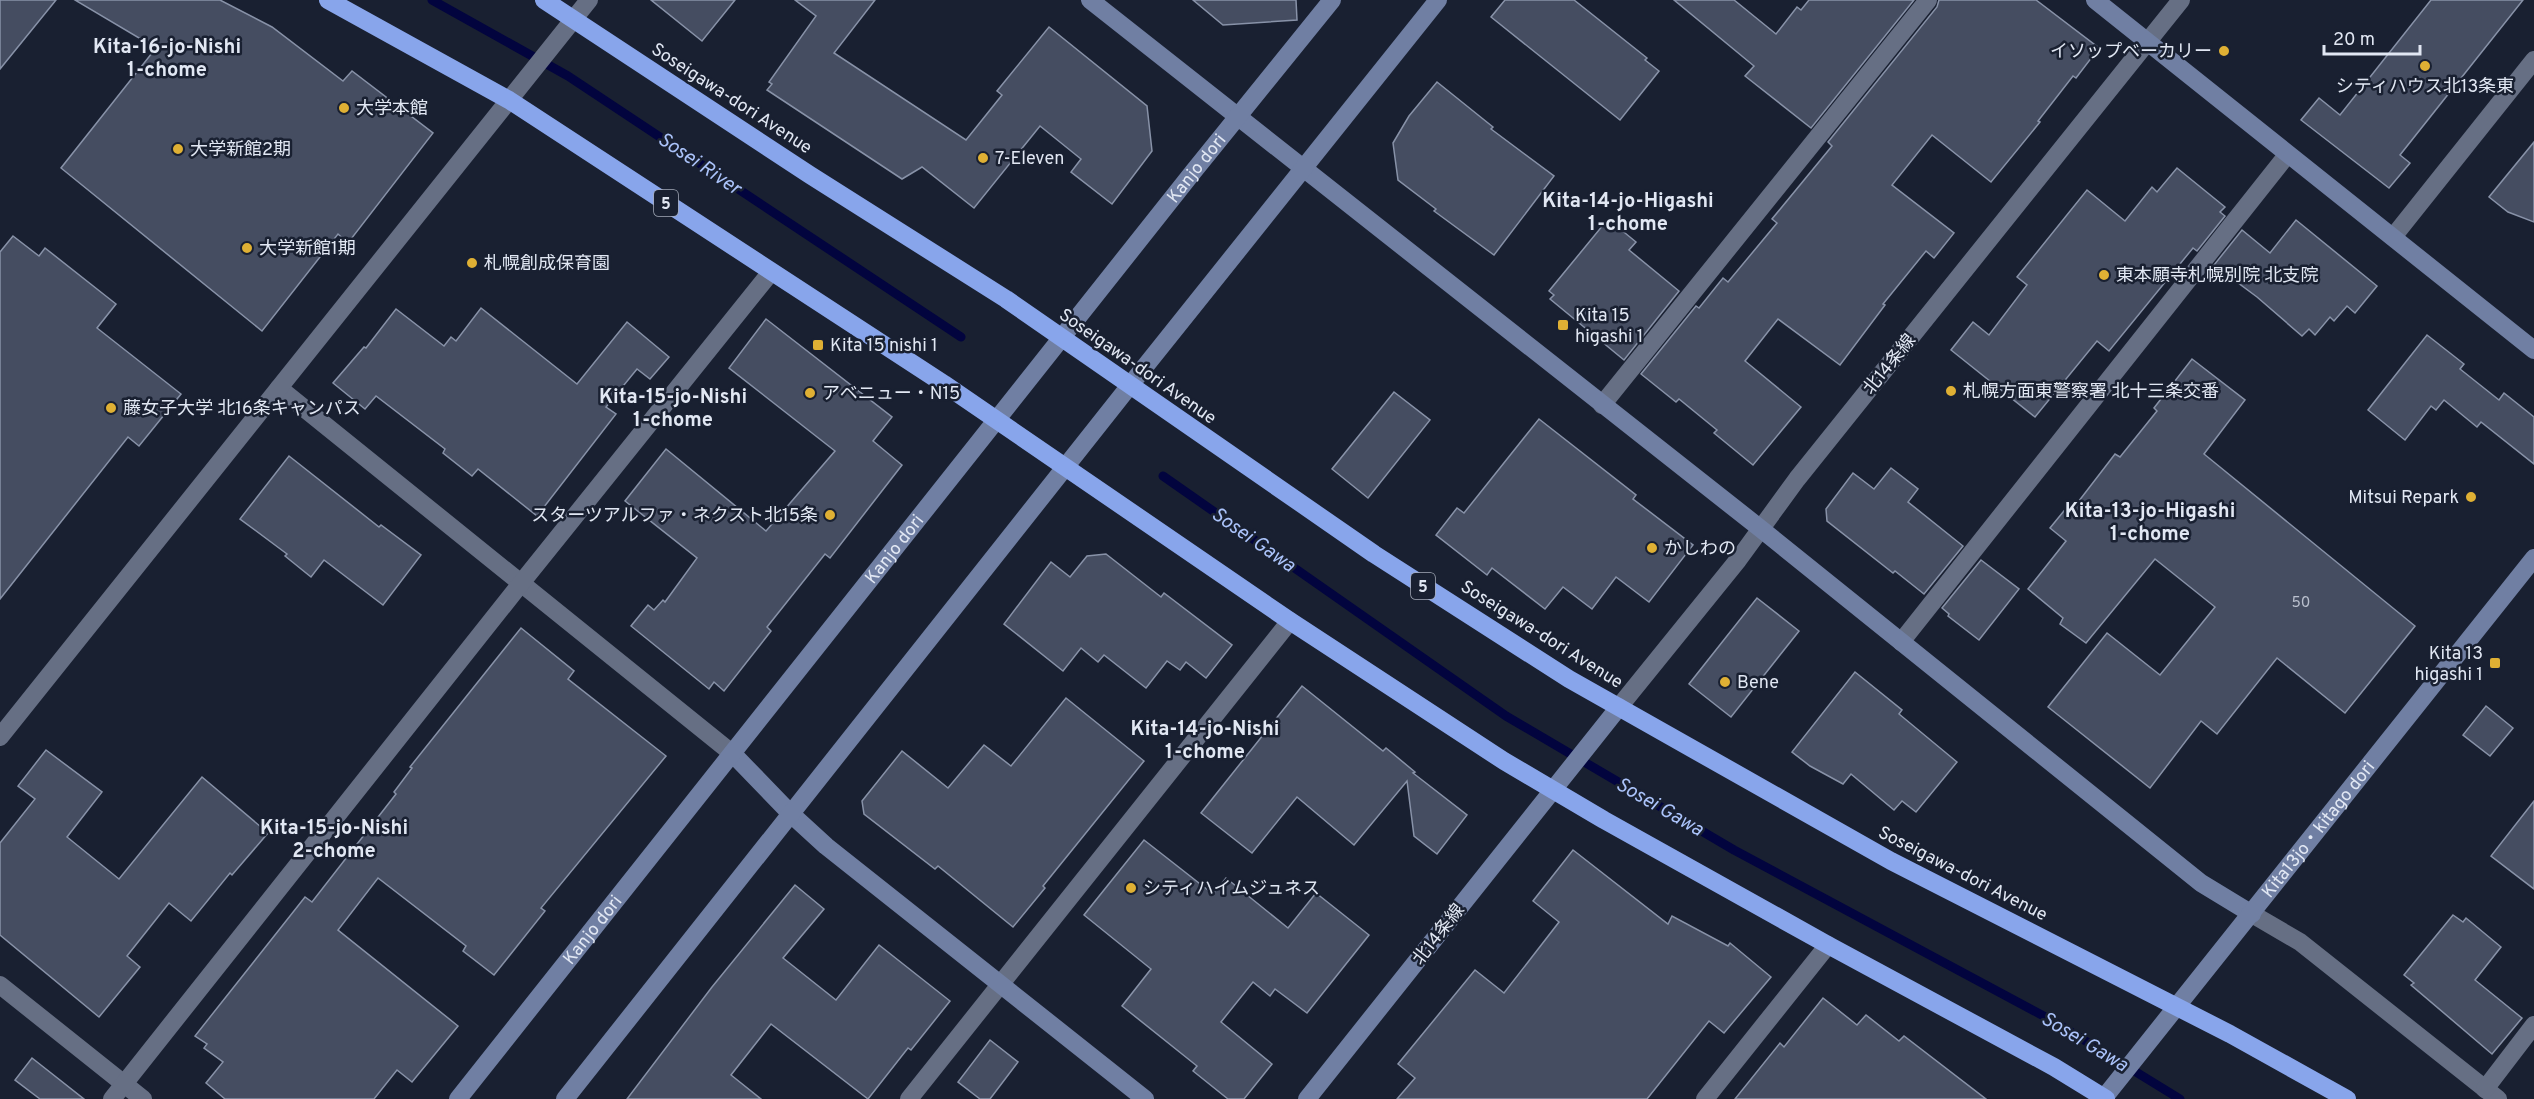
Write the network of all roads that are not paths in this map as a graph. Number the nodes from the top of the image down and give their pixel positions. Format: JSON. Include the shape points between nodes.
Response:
{"nodes":[{"id":1,"x":328,"y":0,"type":"edge"},
{"id":2,"x":544,"y":0,"type":"edge"},
{"id":3,"x":589,"y":0,"type":"edge"},
{"id":4,"x":1090,"y":0,"type":"edge"},
{"id":5,"x":1332,"y":0,"type":"edge"},
{"id":6,"x":1438,"y":0,"type":"edge"},
{"id":7,"x":1928,"y":0,"type":"edge"},
{"id":8,"x":2095,"y":0,"type":"edge"},
{"id":9,"x":2181,"y":0,"type":"edge"},
{"id":10,"x":574,"y":19,"type":"junction"},
{"id":11,"x":2148,"y":41,"type":"junction"},
{"id":12,"x":2534,"y":60,"type":"edge"},
{"id":13,"x":508,"y":100,"type":"junction"},
{"id":14,"x":1236,"y":117,"type":"junction"},
{"id":15,"x":2288,"y":155,"type":"junction"},
{"id":16,"x":1302,"y":169,"type":"junction"},
{"id":17,"x":2393,"y":237,"type":"junction"},
{"id":18,"x":771,"y":272,"type":"junction"},
{"id":19,"x":1062,"y":337,"type":"junction"},
{"id":20,"x":2534,"y":350,"type":"edge"},
{"id":21,"x":1131,"y":384,"type":"junction"},
{"id":22,"x":279,"y":388,"type":"junction"},
{"id":23,"x":1602,"y":405,"type":"junction"},
{"id":24,"x":997,"y":420,"type":"junction"},
{"id":25,"x":1065,"y":468,"type":"junction"},
{"id":26,"x":1761,"y":529,"type":"junction"},
{"id":27,"x":2534,"y":558,"type":"edge"},
{"id":28,"x":522,"y":582,"type":"junction"},
{"id":29,"x":1290,"y":621,"type":"junction"},
{"id":30,"x":1901,"y":642,"type":"junction"},
{"id":31,"x":1619,"y":706,"type":"junction"},
{"id":32,"x":0,"y":737,"type":"edge"},
{"id":33,"x":732,"y":754,"type":"junction"},
{"id":34,"x":1552,"y":790,"type":"junction"},
{"id":35,"x":791,"y":814,"type":"junction"},
{"id":36,"x":2252,"y":915,"type":"junction"},
{"id":37,"x":1828,"y":945,"type":"junction"},
{"id":38,"x":1000,"y":984,"type":"junction"},
{"id":39,"x":0,"y":985,"type":"edge"},
{"id":40,"x":2177,"y":1006,"type":"junction"},
{"id":41,"x":2534,"y":1025,"type":"edge"},
{"id":42,"x":124,"y":1084,"type":"junction"},
{"id":43,"x":2491,"y":1094,"type":"edge"},
{"id":44,"x":112,"y":1099,"type":"edge"},
{"id":45,"x":143,"y":1099,"type":"edge"},
{"id":46,"x":458,"y":1099,"type":"edge"},
{"id":47,"x":565,"y":1099,"type":"edge"},
{"id":48,"x":909,"y":1099,"type":"edge"},
{"id":49,"x":1145,"y":1099,"type":"edge"},
{"id":50,"x":1307,"y":1099,"type":"edge"},
{"id":51,"x":1705,"y":1099,"type":"edge"},
{"id":52,"x":2104,"y":1099,"type":"edge"},
{"id":53,"x":2347,"y":1099,"type":"edge"}],
"edges":[{"from":1,"to":13,"type":"highway","number":"5"},
{"from":2,"to":10,"type":"highway","name":"Soseigawa-dori Avenue","number":"5"},
{"from":3,"to":10,"type":"street"},
{"from":4,"to":14,"type":"street"},
{"from":5,"to":14,"type":"street","name":"Kanjo dori"},
{"from":6,"to":16,"type":"street"},
{"from":7,"to":23,"type":"street"},
{"from":8,"to":11,"type":"street"},
{"from":9,"to":11,"type":"street","name":"北14条線"},
{"from":10,"to":13,"type":"street"},
{"from":10,"to":19,"type":"highway","name":"Soseigawa-dori Avenue","number":"5"},
{"from":11,"to":15,"type":"street"},
{"from":11,"to":26,"type":"street","name":"北14条線"},
{"from":12,"to":17,"type":"street"},
{"from":13,"to":18,"type":"highway","number":"5"},
{"from":13,"to":22,"type":"street"},
{"from":14,"to":16,"type":"street"},
{"from":14,"to":19,"type":"street","name":"Kanjo dori"},
{"from":15,"to":17,"type":"street"},
{"from":15,"to":30,"type":"street"},
{"from":16,"to":21,"type":"street"},
{"from":16,"to":23,"type":"street"},
{"from":17,"to":20,"type":"street"},
{"from":18,"to":24,"type":"highway","number":"5"},
{"from":18,"to":28,"type":"street"},
{"from":19,"to":21,"type":"highway","name":"Soseigawa-dori Avenue","number":"5"},
{"from":19,"to":24,"type":"street","name":"Kanjo dori"},
{"from":21,"to":25,"type":"street"},
{"from":21,"to":31,"type":"highway","name":"Soseigawa-dori Avenue","number":"5","via":[[1374,554],[1569,679]]},
{"from":22,"to":28,"type":"street"},
{"from":22,"to":32,"type":"street"},
{"from":23,"to":26,"type":"street"},
{"from":24,"to":25,"type":"highway","number":"5"},
{"from":24,"to":33,"type":"street","name":"Kanjo dori"},
{"from":25,"to":29,"type":"highway","number":"5"},
{"from":25,"to":35,"type":"street"},
{"from":26,"to":30,"type":"street"},
{"from":26,"to":31,"type":"street","name":"北14条線"},
{"from":27,"to":36,"type":"street","name":"Kita13jo・kitago dori"},
{"from":28,"to":33,"type":"street"},
{"from":28,"to":42,"type":"street"},
{"from":29,"to":34,"type":"highway","number":"5"},
{"from":29,"to":38,"type":"street"},
{"from":30,"to":36,"type":"street","via":[[2201,883]]},
{"from":31,"to":34,"type":"street","name":"北14条線"},
{"from":31,"to":40,"type":"highway","name":"Soseigawa-dori Avenue","number":"5","via":[[1891,861]]},
{"from":33,"to":35,"type":"street"},
{"from":33,"to":46,"type":"street","name":"Kanjo dori"},
{"from":34,"to":37,"type":"highway","number":"5"},
{"from":34,"to":50,"type":"street","name":"北14条線"},
{"from":35,"to":38,"type":"street"},
{"from":35,"to":47,"type":"street"},
{"from":36,"to":40,"type":"street","name":"Kita13jo・kitago dori"},
{"from":36,"to":43,"type":"street","via":[[2300,942]]},
{"from":37,"to":51,"type":"street"},
{"from":37,"to":52,"type":"highway","number":"5","via":[[2054,1067]]},
{"from":38,"to":48,"type":"street"},
{"from":38,"to":49,"type":"street"},
{"from":39,"to":42,"type":"street"},
{"from":40,"to":52,"type":"street","name":"Kita13jo・kitago dori"},
{"from":40,"to":53,"type":"highway","name":"Soseigawa-dori Avenue","number":"5"},
{"from":41,"to":43,"type":"street"},
{"from":42,"to":44,"type":"street"},
{"from":42,"to":45,"type":"street"}]}
